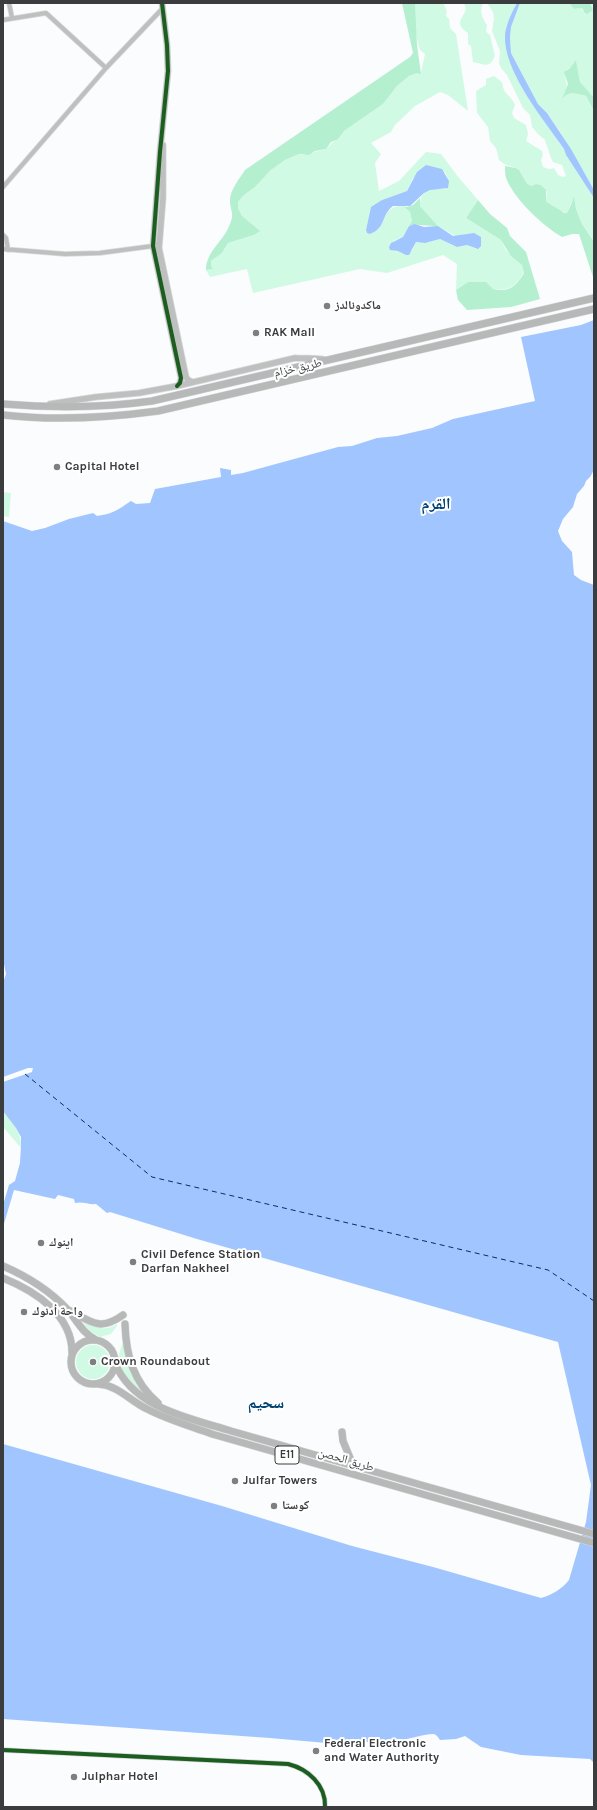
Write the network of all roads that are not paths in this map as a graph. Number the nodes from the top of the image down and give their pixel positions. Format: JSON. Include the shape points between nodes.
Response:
{"nodes":[{"id":1,"x":9,"y":3,"type":"edge"},
{"id":2,"x":162,"y":5,"type":"edge"},
{"id":3,"x":12,"y":18,"type":"junction"},
{"id":4,"x":3,"y":20,"type":"edge"},
{"id":5,"x":106,"y":68,"type":"junction"},
{"id":6,"x":3,"y":187,"type":"edge"},
{"id":7,"x":3,"y":235,"type":"edge"},
{"id":8,"x":156,"y":245,"type":"junction"},
{"id":9,"x":5,"y":249,"type":"edge"},
{"id":10,"x":594,"y":298,"type":"edge"},
{"id":11,"x":594,"y":309,"type":"edge"},
{"id":12,"x":329,"y":360,"type":"junction"},
{"id":13,"x":193,"y":382,"type":"junction"},
{"id":14,"x":177,"y":386,"type":"junction"},
{"id":15,"x":3,"y":404,"type":"edge"},
{"id":16,"x":36,"y":407,"type":"junction"},
{"id":17,"x":84,"y":408,"type":"junction"},
{"id":18,"x":3,"y":415,"type":"edge"},
{"id":19,"x":56,"y":419,"type":"junction"},
{"id":20,"x":3,"y":1266,"type":"edge"},
{"id":21,"x":3,"y":1278,"type":"edge"},
{"id":22,"x":68,"y":1309,"type":"junction"},
{"id":23,"x":123,"y":1315,"type":"dead end"},
{"id":24,"x":125,"y":1324,"type":"dead end"},
{"id":25,"x":98,"y":1341,"type":"junction"},
{"id":26,"x":72,"y":1354,"type":"junction"},
{"id":27,"x":115,"y":1363,"type":"junction"},
{"id":28,"x":98,"y":1384,"type":"junction"},
{"id":29,"x":175,"y":1413,"type":"junction"},
{"id":30,"x":342,"y":1432,"type":"dead end"},
{"id":31,"x":353,"y":1465,"type":"junction"},
{"id":32,"x":594,"y":1534,"type":"edge"},
{"id":33,"x":594,"y":1543,"type":"edge"},
{"id":34,"x":3,"y":1750,"type":"edge"},
{"id":35,"x":325,"y":1807,"type":"edge"}],
"edges":[{"from":1,"to":3,"type":"street"},
{"from":2,"to":5,"type":"street"},
{"from":2,"to":8,"type":"street","via":[[168,70],[163,132],[163,198]]},
{"from":3,"to":4,"type":"street"},
{"from":3,"to":5,"type":"street","via":[[46,13]]},
{"from":5,"to":6,"type":"street"},
{"from":7,"to":9,"type":"street","via":[[6,238]]},
{"from":8,"to":9,"type":"street","via":[[79,254]]},
{"from":8,"to":13,"type":"street","via":[[186,377]]},
{"from":8,"to":14,"type":"street","via":[[181,378]]},
{"from":10,"to":12,"type":"main road","name":"طريق خزام"},
{"from":11,"to":19,"type":"main road","name":"طريق خزام","via":[[180,407],[112,417]]},
{"from":12,"to":13,"type":"street","via":[[295,358]]},
{"from":12,"to":17,"type":"main road","name":"طريق خزام","via":[[176,397]]},
{"from":13,"to":14,"type":"street"},
{"from":14,"to":16,"type":"street"},
{"from":15,"to":16,"type":"main road","name":"طريق خزام"},
{"from":16,"to":17,"type":"main road","name":"طريق خزام"},
{"from":17,"to":19,"type":"main road","via":[[77,411],[59,411]]},
{"from":18,"to":19,"type":"main road","name":"طريق خزام"},
{"from":20,"to":22,"type":"main road","via":[[37,1284]]},
{"from":21,"to":26,"type":"main road","via":[[40,1298],[53,1310],[69,1331]]},
{"from":22,"to":23,"type":"main road","via":[[96,1324],[104,1325]]},
{"from":22,"to":25,"type":"main road","via":[[86,1334]]},
{"from":24,"to":29,"type":"main road","via":[[127,1353],[137,1378],[153,1398]]},
{"from":25,"to":26,"type":"main road","via":[[81,1343]]},
{"from":25,"to":27,"type":"main road","via":[[110,1348]]},
{"from":26,"to":28,"type":"main road","via":[[74,1375],[87,1384]]},
{"from":27,"to":28,"type":"main road","via":[[110,1376]]},
{"from":27,"to":29,"type":"main road","name":"طريق الحصن","number":"E11","via":[[119,1373],[134,1390],[153,1404]]},
{"from":28,"to":33,"type":"main road","name":"طريق الحصن","number":"E11","via":[[112,1386],[159,1415],[212,1434]]},
{"from":29,"to":31,"type":"main road","name":"طريق الحصن","number":"E11"},
{"from":30,"to":31,"type":"main road"},
{"from":31,"to":32,"type":"main road","name":"طريق الحصن","number":"E11"},
{"from":34,"to":35,"type":"street","via":[[288,1764],[302,1769],[315,1780],[324,1795]]}]}
